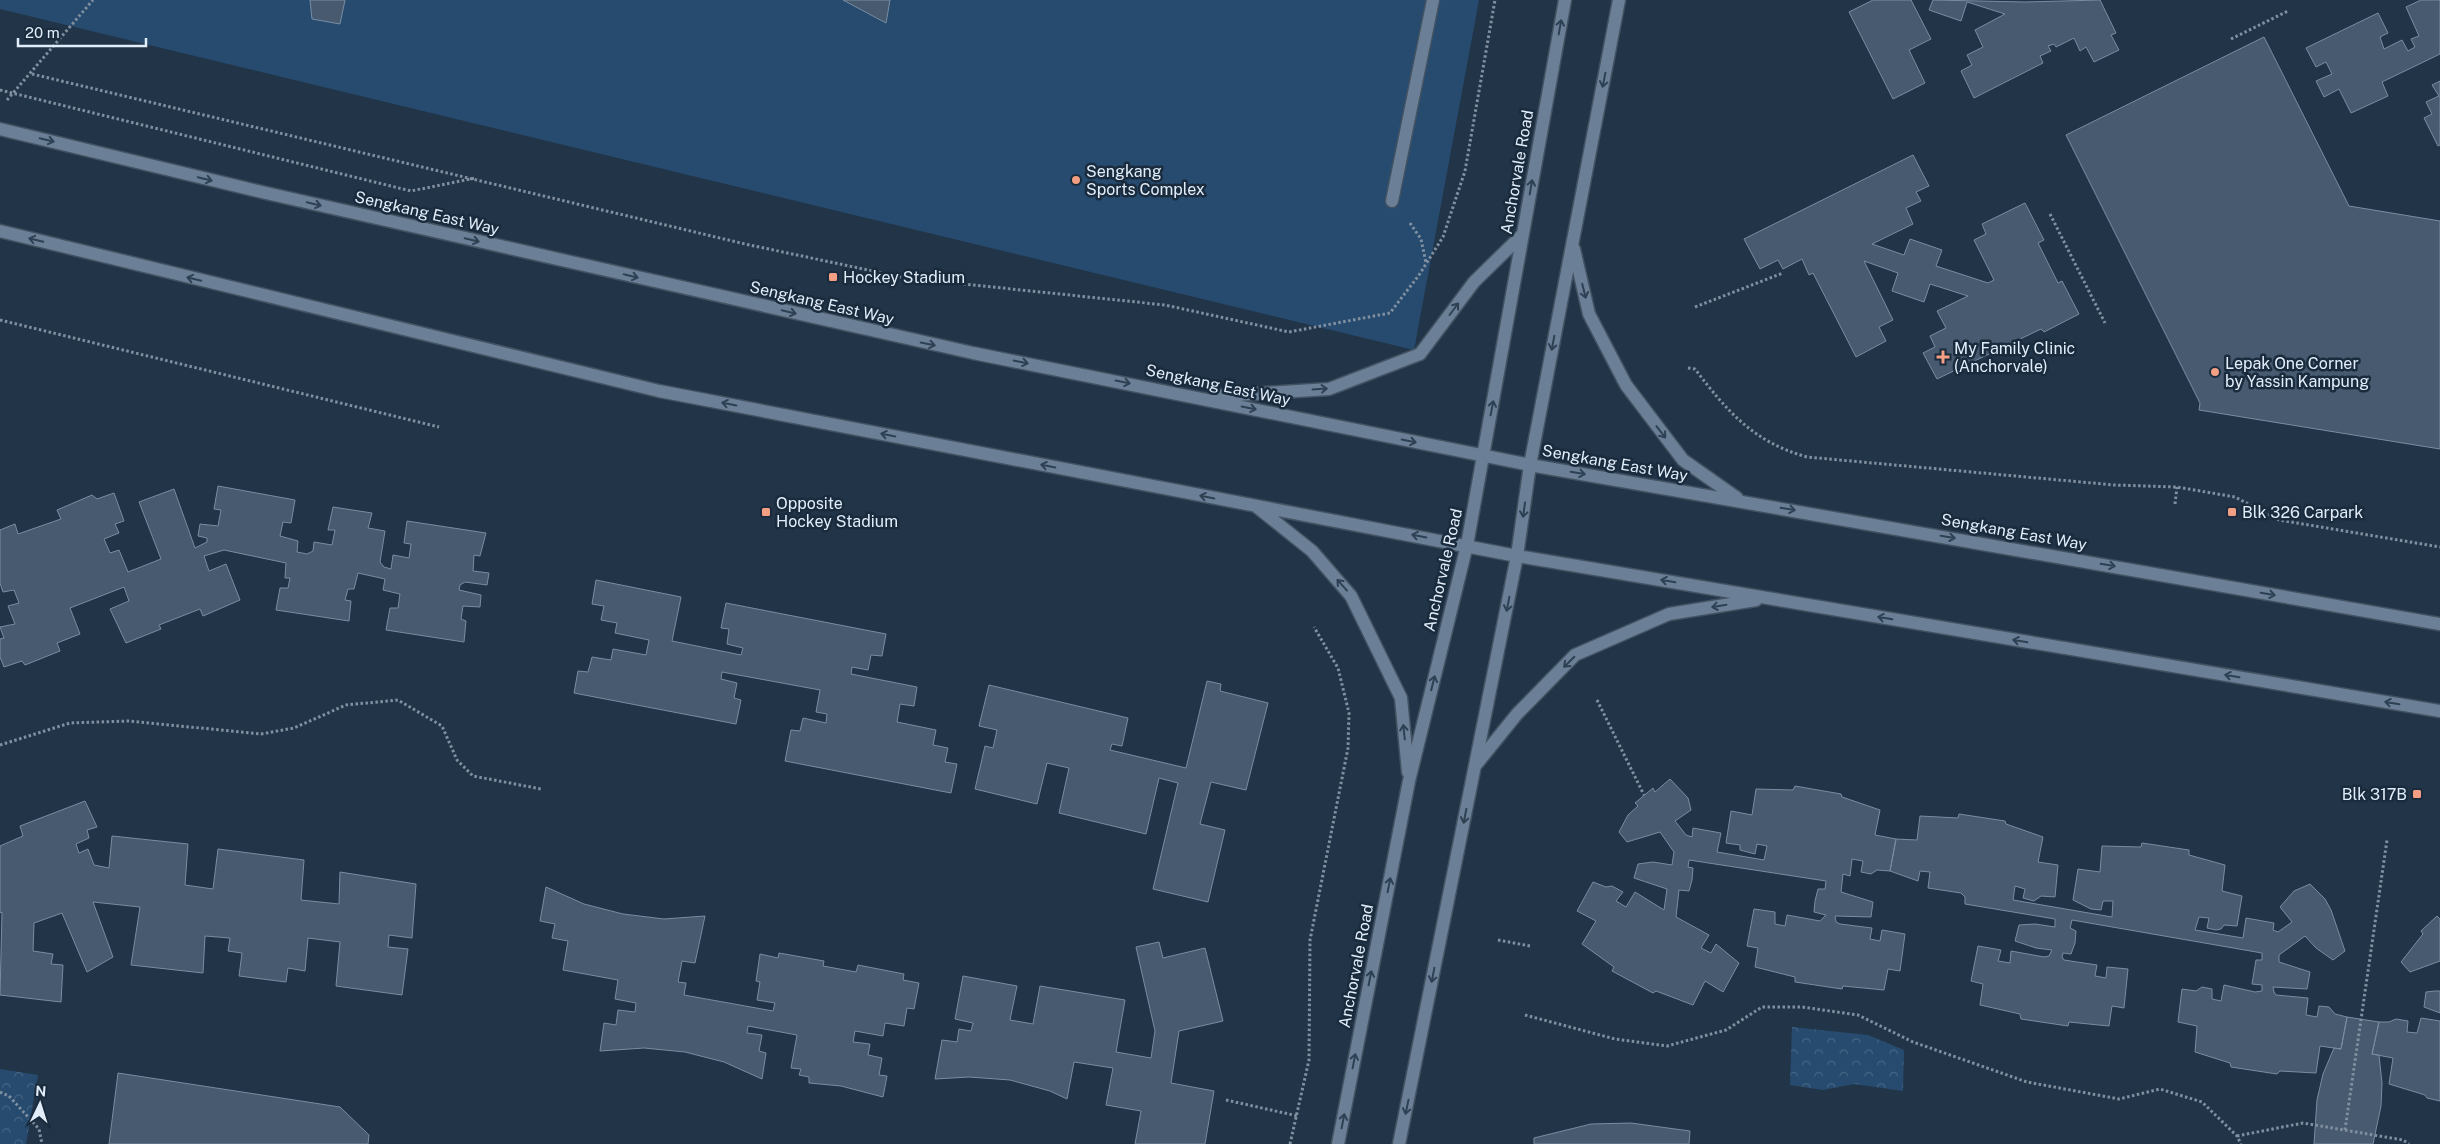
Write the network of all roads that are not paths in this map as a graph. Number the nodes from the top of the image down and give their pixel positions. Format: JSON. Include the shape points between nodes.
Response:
{"nodes":[{"id":1,"x":1433,"y":0,"type":"edge"},
{"id":2,"x":1565,"y":0,"type":"edge"},
{"id":3,"x":1619,"y":0,"type":"edge"},
{"id":4,"x":0,"y":129,"type":"edge"},
{"id":5,"x":1392,"y":201,"type":"road end"},
{"id":6,"x":0,"y":231,"type":"edge"},
{"id":7,"x":1522,"y":235,"type":"junction"},
{"id":8,"x":1572,"y":244,"type":"junction"},
{"id":9,"x":1202,"y":398,"type":"junction"},
{"id":10,"x":1482,"y":456,"type":"junction"},
{"id":11,"x":1530,"y":465,"type":"junction"},
{"id":12,"x":1740,"y":500,"type":"junction"},
{"id":13,"x":1255,"y":506,"type":"junction"},
{"id":14,"x":1467,"y":545,"type":"junction"},
{"id":15,"x":1517,"y":556,"type":"junction"},
{"id":16,"x":1768,"y":598,"type":"junction"},
{"id":17,"x":2440,"y":624,"type":"edge"},
{"id":18,"x":2440,"y":711,"type":"edge"},
{"id":19,"x":1474,"y":768,"type":"junction"},
{"id":20,"x":1409,"y":781,"type":"junction"},
{"id":21,"x":1338,"y":1144,"type":"edge"},
{"id":22,"x":1399,"y":1144,"type":"edge"}],
"edges":[{"from":1,"to":5,"type":"main road"},
{"from":7,"to":2,"type":"main road","name":"Anchorvale Road","one_way":true},
{"from":3,"to":8,"type":"main road","one_way":true},
{"from":4,"to":9,"type":"main road","name":"Sengkang East Way","one_way":true,"via":[[964,352]]},
{"from":13,"to":6,"type":"main road","one_way":true,"via":[[658,391]]},
{"from":9,"to":7,"type":"main road","one_way":true,"via":[[1329,389],[1420,354],[1474,282]]},
{"from":10,"to":7,"type":"main road","name":"Anchorvale Road","one_way":true},
{"from":8,"to":11,"type":"main road","one_way":true},
{"from":8,"to":12,"type":"main road","one_way":true,"via":[[1589,314],[1626,385],[1683,460]]},
{"from":9,"to":10,"type":"main road","name":"Sengkang East Way","one_way":true},
{"from":10,"to":11,"type":"main road","name":"Sengkang East Way"},
{"from":10,"to":14,"type":"main road","name":"Anchorvale Road"},
{"from":11,"to":12,"type":"main road","name":"Sengkang East Way","one_way":true},
{"from":11,"to":15,"type":"main road","one_way":true},
{"from":12,"to":17,"type":"main road","name":"Sengkang East Way","one_way":true},
{"from":14,"to":13,"type":"main road","one_way":true},
{"from":20,"to":13,"type":"main road","one_way":true,"via":[[1401,698],[1351,596],[1312,551]]},
{"from":14,"to":15,"type":"main road"},
{"from":20,"to":14,"type":"main road","name":"Anchorvale Road","one_way":true},
{"from":16,"to":15,"type":"main road","one_way":true},
{"from":15,"to":19,"type":"main road","one_way":true},
{"from":18,"to":16,"type":"main road","one_way":true},
{"from":16,"to":19,"type":"main road","one_way":true,"via":[[1669,614],[1576,655],[1517,714]]},
{"from":19,"to":22,"type":"main road","one_way":true},
{"from":21,"to":20,"type":"main road","name":"Anchorvale Road","one_way":true}]}
